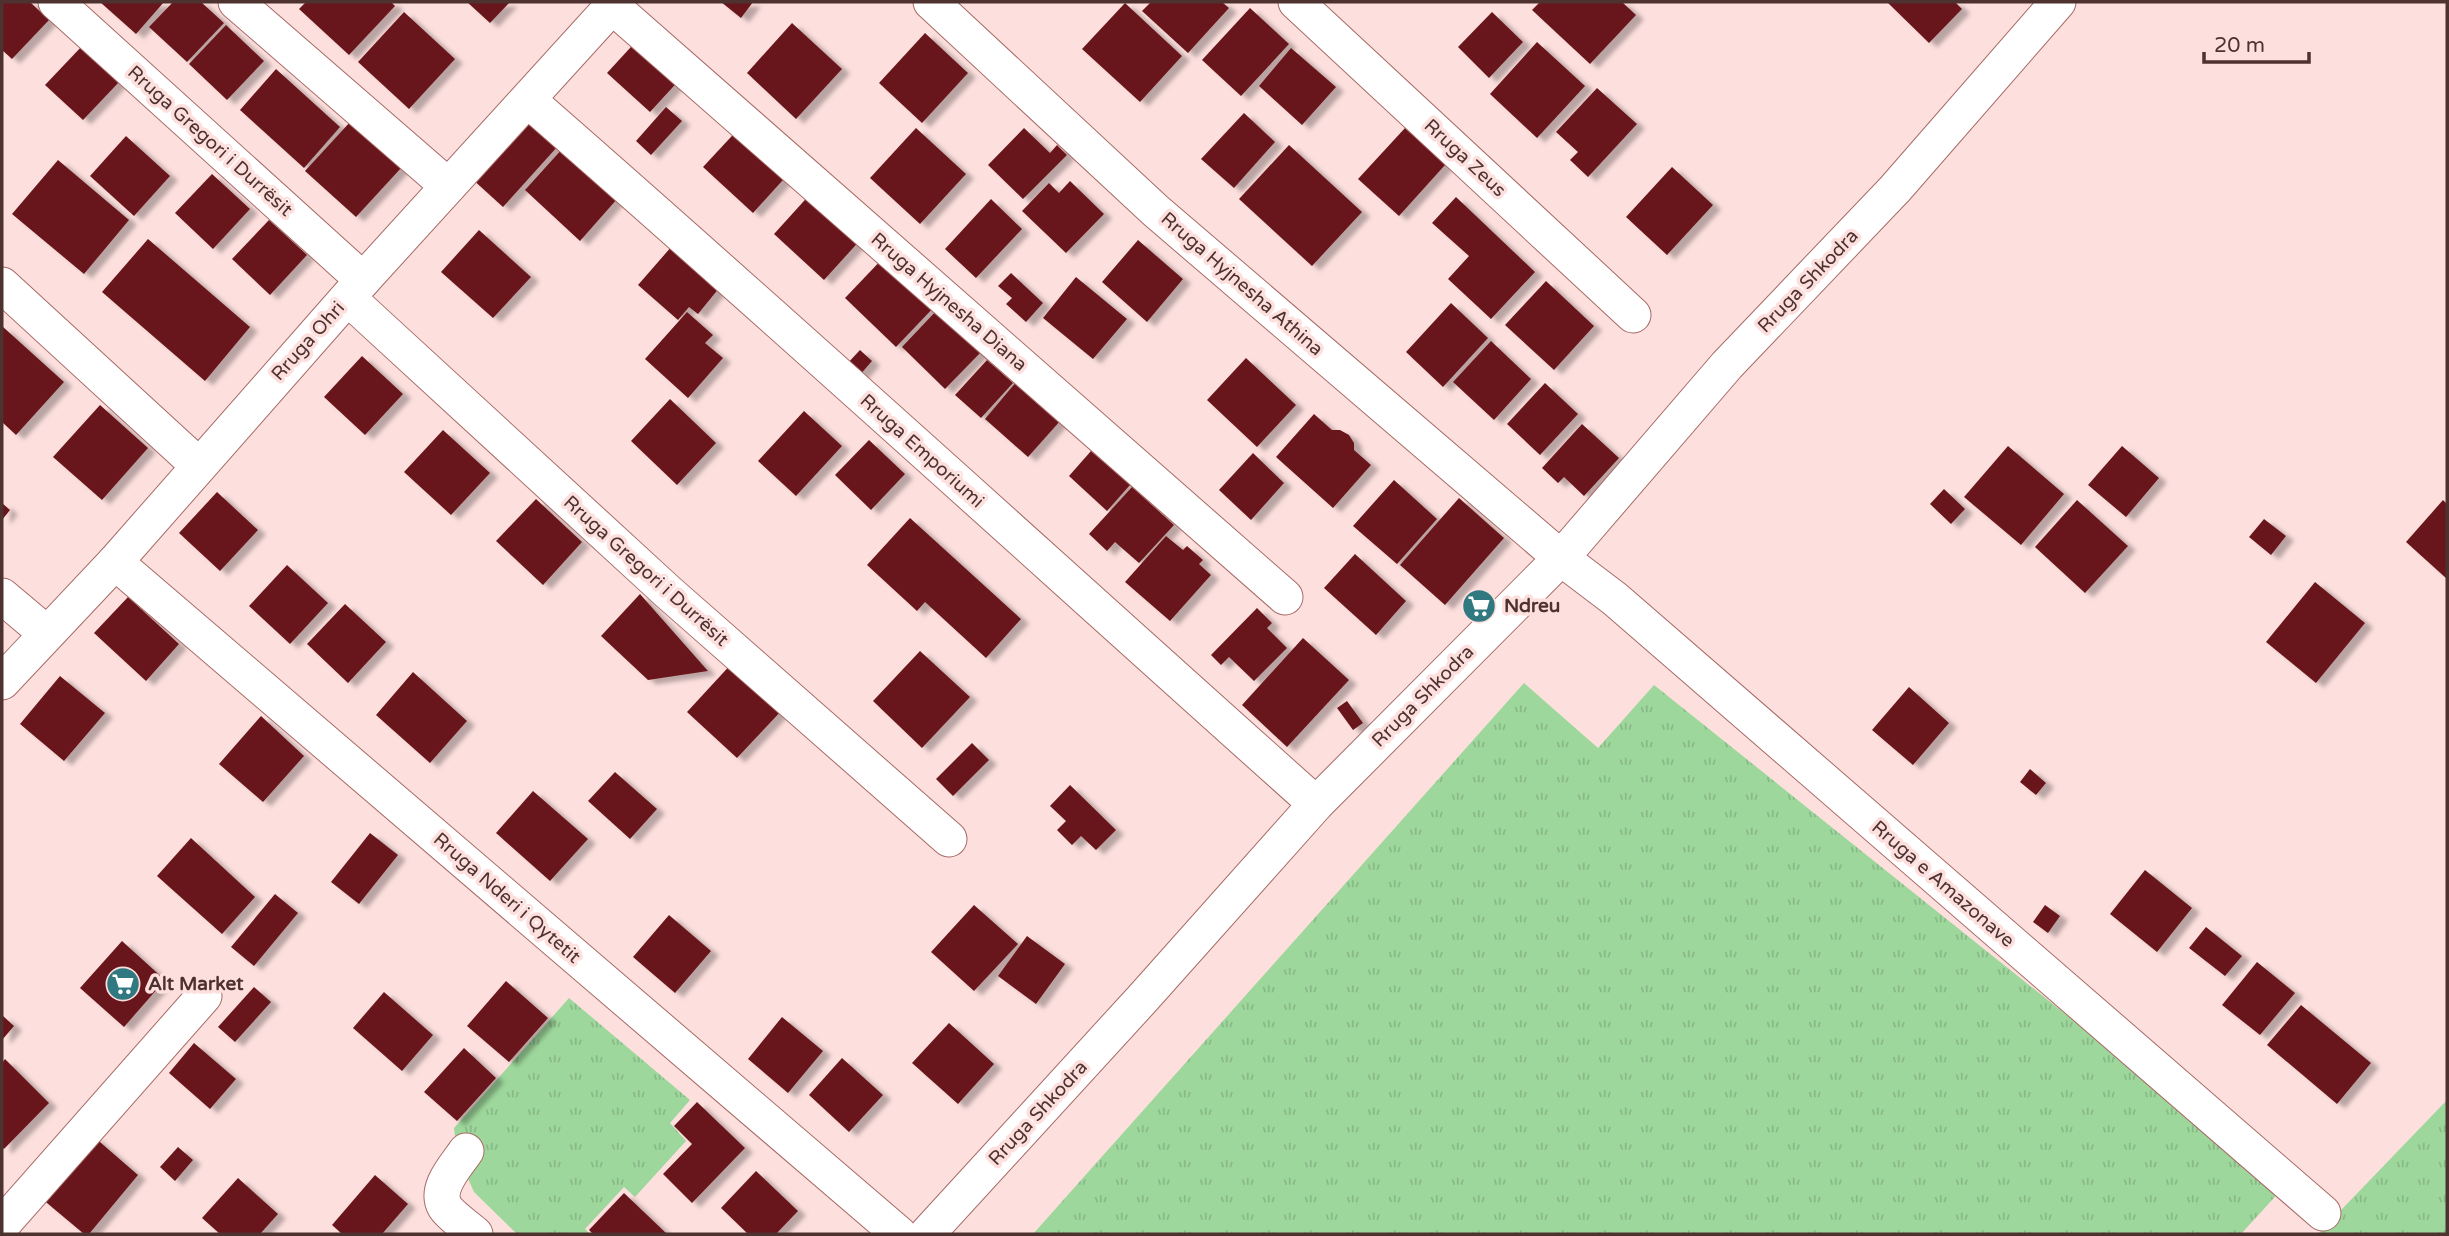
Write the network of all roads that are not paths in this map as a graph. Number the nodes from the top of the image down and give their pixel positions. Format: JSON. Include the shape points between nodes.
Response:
{"nodes":[{"id":1,"x":56,"y":2,"type":"edge"},
{"id":2,"x":236,"y":2,"type":"edge"},
{"id":3,"x":931,"y":2,"type":"edge"},
{"id":4,"x":1296,"y":2,"type":"edge"},
{"id":5,"x":2059,"y":2,"type":"edge"},
{"id":6,"x":606,"y":6,"type":"edge"},
{"id":7,"x":527,"y":100,"type":"junction"},
{"id":8,"x":448,"y":186,"type":"junction"},
{"id":9,"x":2,"y":285,"type":"edge"},
{"id":10,"x":355,"y":289,"type":"junction"},
{"id":11,"x":1633,"y":315,"type":"dead end"},
{"id":12,"x":198,"y":465,"type":"junction"},
{"id":13,"x":1561,"y":558,"type":"junction"},
{"id":14,"x":115,"y":562,"type":"junction"},
{"id":15,"x":2,"y":596,"type":"edge"},
{"id":16,"x":1286,"y":597,"type":"dead end"},
{"id":17,"x":46,"y":633,"type":"junction"},
{"id":18,"x":2,"y":682,"type":"edge"},
{"id":19,"x":1316,"y":804,"type":"junction"},
{"id":20,"x":949,"y":839,"type":"dead end"},
{"id":21,"x":204,"y":996,"type":"dead end"},
{"id":22,"x":466,"y":1151,"type":"dead end"},
{"id":23,"x":2323,"y":1213,"type":"dead end"},
{"id":24,"x":2,"y":1225,"type":"edge"},
{"id":25,"x":475,"y":1234,"type":"edge"},
{"id":26,"x":900,"y":1234,"type":"edge"},
{"id":27,"x":927,"y":1234,"type":"edge"}],
"edges":[{"from":1,"to":10,"type":"street","name":"Rruga Gregori i Durrësit"},
{"from":2,"to":8,"type":"street"},
{"from":3,"to":13,"type":"street","name":"Rruga Hyjnesha Athina","via":[[1156,211]]},
{"from":4,"to":11,"type":"street","name":"Rruga Zeus"},
{"from":5,"to":13,"type":"street","name":"Rruga Shkodra","via":[[1895,189],[1727,365]]},
{"from":6,"to":7,"type":"street","name":"Rruga Ohri"},
{"from":6,"to":16,"type":"street","name":"Rruga Hyjnesha Diana"},
{"from":7,"to":8,"type":"street","name":"Rruga Ohri"},
{"from":7,"to":19,"type":"street","name":"Rruga Emporiumi","via":[[758,301]]},
{"from":8,"to":10,"type":"street","name":"Rruga Ohri"},
{"from":9,"to":12,"type":"street"},
{"from":10,"to":12,"type":"street","name":"Rruga Ohri"},
{"from":10,"to":20,"type":"street","name":"Rruga Gregori i Durrësit","via":[[677,600]]},
{"from":12,"to":14,"type":"street","name":"Rruga Ohri"},
{"from":13,"to":19,"type":"street","name":"Rruga Shkodra"},
{"from":13,"to":23,"type":"street","name":"Rruga e Amazonave","via":[[1615,599]]},
{"from":14,"to":17,"type":"street","name":"Rruga Ohri"},
{"from":14,"to":26,"type":"street","name":"Rruga Nderi i Qytetit"},
{"from":15,"to":17,"type":"street"},
{"from":17,"to":18,"type":"street","name":"Rruga Ohri"},
{"from":19,"to":27,"type":"street","name":"Rruga Shkodra"},
{"from":21,"to":24,"type":"street"},
{"from":22,"to":25,"type":"street","via":[[442,1192],[445,1207]]}]}
